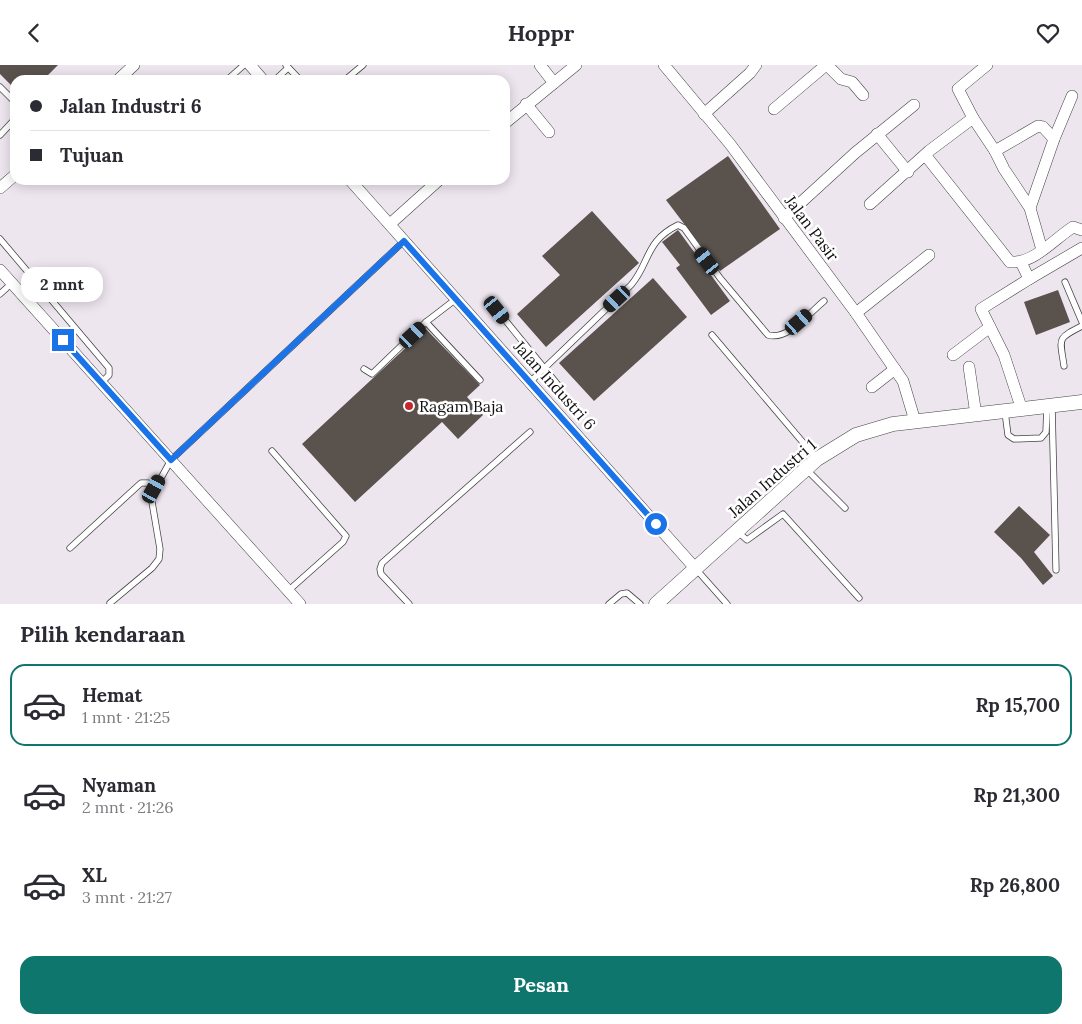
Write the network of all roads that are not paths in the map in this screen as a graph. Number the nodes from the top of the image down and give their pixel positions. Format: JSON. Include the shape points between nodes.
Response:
{"nodes":[{"id":1,"x":134,"y":65,"type":"edge"},
{"id":2,"x":244,"y":65,"type":"edge"},
{"id":3,"x":250,"y":65,"type":"edge"},
{"id":4,"x":363,"y":65,"type":"edge"},
{"id":5,"x":540,"y":65,"type":"edge"},
{"id":6,"x":664,"y":65,"type":"edge"},
{"id":7,"x":756,"y":65,"type":"edge"},
{"id":8,"x":827,"y":65,"type":"edge"},
{"id":9,"x":987,"y":65,"type":"edge"},
{"id":10,"x":574,"y":66,"type":"edge"},
{"id":11,"x":123,"y":75,"type":"edge"},
{"id":12,"x":233,"y":75,"type":"edge"},
{"id":13,"x":259,"y":75,"type":"edge"},
{"id":14,"x":351,"y":75,"type":"edge"},
{"id":15,"x":554,"y":83,"type":"junction"},
{"id":16,"x":0,"y":87,"type":"edge"},
{"id":17,"x":863,"y":95,"type":"dead end"},
{"id":18,"x":1072,"y":96,"type":"dead end"},
{"id":19,"x":10,"y":97,"type":"edge"},
{"id":20,"x":526,"y":104,"type":"junction"},
{"id":21,"x":914,"y":105,"type":"dead end"},
{"id":22,"x":774,"y":109,"type":"dead end"},
{"id":23,"x":704,"y":114,"type":"junction"},
{"id":24,"x":973,"y":117,"type":"junction"},
{"id":25,"x":510,"y":118,"type":"edge"},
{"id":26,"x":10,"y":124,"type":"edge"},
{"id":27,"x":548,"y":132,"type":"dead end"},
{"id":28,"x":877,"y":134,"type":"junction"},
{"id":29,"x":0,"y":135,"type":"edge"},
{"id":30,"x":1054,"y":139,"type":"junction"},
{"id":31,"x":995,"y":151,"type":"junction"},
{"id":32,"x":926,"y":156,"type":"junction"},
{"id":33,"x":908,"y":172,"type":"junction"},
{"id":34,"x":10,"y":180,"type":"edge"},
{"id":35,"x":355,"y":185,"type":"edge"},
{"id":36,"x":433,"y":185,"type":"edge"},
{"id":37,"x":0,"y":189,"type":"edge"},
{"id":38,"x":870,"y":204,"type":"dead end"},
{"id":39,"x":1030,"y":208,"type":"junction"},
{"id":40,"x":784,"y":218,"type":"junction"},
{"id":41,"x":390,"y":224,"type":"junction"},
{"id":42,"x":1082,"y":230,"type":"edge"},
{"id":43,"x":0,"y":239,"type":"edge"},
{"id":44,"x":404,"y":241,"type":"junction"},
{"id":45,"x":1082,"y":248,"type":"edge"},
{"id":46,"x":1042,"y":250,"type":"junction"},
{"id":47,"x":929,"y":255,"type":"dead end"},
{"id":48,"x":1021,"y":262,"type":"junction"},
{"id":49,"x":0,"y":270,"type":"edge"},
{"id":50,"x":1029,"y":279,"type":"junction"},
{"id":51,"x":1065,"y":282,"type":"dead end"},
{"id":52,"x":12,"y":283,"type":"junction"},
{"id":53,"x":0,"y":294,"type":"edge"},
{"id":54,"x":456,"y":299,"type":"junction"},
{"id":55,"x":824,"y":301,"type":"dead end"},
{"id":56,"x":497,"y":310,"type":"dead end"},
{"id":57,"x":856,"y":313,"type":"junction"},
{"id":58,"x":426,"y":322,"type":"junction"},
{"id":59,"x":1082,"y":324,"type":"edge"},
{"id":60,"x":990,"y":327,"type":"junction"},
{"id":61,"x":712,"y":335,"type":"dead end"},
{"id":62,"x":953,"y":355,"type":"dead end"},
{"id":63,"x":1064,"y":366,"type":"dead end"},
{"id":64,"x":969,"y":367,"type":"dead end"},
{"id":65,"x":544,"y":368,"type":"junction"},
{"id":66,"x":364,"y":369,"type":"dead end"},
{"id":67,"x":895,"y":369,"type":"junction"},
{"id":68,"x":480,"y":380,"type":"dead end"},
{"id":69,"x":530,"y":382,"type":"junction"},
{"id":70,"x":102,"y":383,"type":"junction"},
{"id":71,"x":558,"y":385,"type":"dead end"},
{"id":72,"x":872,"y":387,"type":"dead end"},
{"id":73,"x":1082,"y":402,"type":"edge"},
{"id":74,"x":1050,"y":406,"type":"junction"},
{"id":75,"x":1022,"y":410,"type":"junction"},
{"id":76,"x":1005,"y":412,"type":"junction"},
{"id":77,"x":976,"y":415,"type":"junction"},
{"id":78,"x":915,"y":421,"type":"junction"},
{"id":79,"x":530,"y":433,"type":"dead end"},
{"id":80,"x":272,"y":451,"type":"dead end"},
{"id":81,"x":816,"y":459,"type":"junction"},
{"id":82,"x":171,"y":460,"type":"junction"},
{"id":83,"x":806,"y":469,"type":"junction"},
{"id":84,"x":154,"y":489,"type":"junction"},
{"id":85,"x":844,"y":509,"type":"dead end"},
{"id":86,"x":737,"y":531,"type":"junction"},
{"id":87,"x":70,"y":548,"type":"dead end"},
{"id":88,"x":695,"y":568,"type":"junction"},
{"id":89,"x":1056,"y":570,"type":"dead end"},
{"id":90,"x":859,"y":598,"type":"dead end"},
{"id":91,"x":293,"y":599,"type":"edge"},
{"id":92,"x":110,"y":603,"type":"edge"},
{"id":93,"x":409,"y":604,"type":"edge"},
{"id":94,"x":608,"y":604,"type":"edge"},
{"id":95,"x":640,"y":604,"type":"edge"},
{"id":96,"x":656,"y":604,"type":"edge"},
{"id":97,"x":727,"y":604,"type":"edge"}],
"edges":[{"from":1,"to":11,"type":"street"},
{"from":2,"to":12,"type":"lane"},
{"from":3,"to":13,"type":"street"},
{"from":4,"to":14,"type":"lane"},
{"from":5,"to":15,"type":"street"},
{"from":6,"to":23,"type":"street","name":"Jalan Pasir"},
{"from":7,"to":23,"type":"street"},
{"from":8,"to":17,"type":"street","via":[[840,79],[852,82]]},
{"from":8,"to":22,"type":"street"},
{"from":9,"to":24,"type":"street","via":[[958,89]]},
{"from":10,"to":15,"type":"street"},
{"from":15,"to":20,"type":"street"},
{"from":16,"to":19,"type":"lane"},
{"from":18,"to":30,"type":"street"},
{"from":20,"to":25,"type":"street"},
{"from":20,"to":27,"type":"street"},
{"from":21,"to":28,"type":"street"},
{"from":23,"to":40,"type":"street","name":"Jalan Pasir"},
{"from":24,"to":31,"type":"street"},
{"from":24,"to":32,"type":"street"},
{"from":26,"to":29,"type":"lane"},
{"from":28,"to":33,"type":"street"},
{"from":28,"to":40,"type":"street"},
{"from":30,"to":31,"type":"street","via":[[1038,126]]},
{"from":30,"to":39,"type":"street"},
{"from":31,"to":39,"type":"street"},
{"from":32,"to":33,"type":"street"},
{"from":32,"to":48,"type":"street","via":[[1005,258],[1010,262]]},
{"from":33,"to":38,"type":"street"},
{"from":34,"to":37,"type":"street"},
{"from":35,"to":41,"type":"street","name":"Jalan Industri 6"},
{"from":36,"to":41,"type":"street"},
{"from":39,"to":46,"type":"street"},
{"from":40,"to":57,"type":"street","name":"Jalan Pasir"},
{"from":41,"to":44,"type":"street","name":"Jalan Industri 6"},
{"from":42,"to":46,"type":"street","via":[[1073,227]]},
{"from":43,"to":70,"type":"lane","via":[[109,368],[109,375]]},
{"from":44,"to":54,"type":"street","name":"Jalan Industri 6"},
{"from":44,"to":82,"type":"lane"},
{"from":45,"to":50,"type":"street"},
{"from":46,"to":48,"type":"street"},
{"from":47,"to":57,"type":"street"},
{"from":48,"to":50,"type":"street"},
{"from":49,"to":52,"type":"street"},
{"from":50,"to":60,"type":"street","via":[[981,309]]},
{"from":51,"to":59,"type":"lane"},
{"from":52,"to":53,"type":"lane"},
{"from":52,"to":70,"type":"street"},
{"from":54,"to":58,"type":"lane"},
{"from":54,"to":69,"type":"street","name":"Jalan Industri 6"},
{"from":55,"to":65,"type":"lane","via":[[786,333],[779,337],[768,335],[720,278],[684,228],[678,225],[653,245],[632,285]]},
{"from":56,"to":65,"type":"lane"},
{"from":57,"to":67,"type":"street","name":"Jalan Pasir"},
{"from":58,"to":66,"type":"lane","via":[[372,374]]},
{"from":58,"to":68,"type":"lane"},
{"from":59,"to":63,"type":"lane","via":[[1061,340]]},
{"from":60,"to":62,"type":"street"},
{"from":60,"to":75,"type":"street","via":[[1004,355]]},
{"from":61,"to":81,"type":"lane"},
{"from":64,"to":77,"type":"street"},
{"from":65,"to":69,"type":"lane"},
{"from":65,"to":71,"type":"lane"},
{"from":67,"to":72,"type":"street"},
{"from":67,"to":78,"type":"street","name":"Jalan Pasir","via":[[907,390]]},
{"from":69,"to":88,"type":"street","name":"Jalan Industri 6"},
{"from":70,"to":82,"type":"street"},
{"from":73,"to":74,"type":"street","name":"Jalan Industri 1"},
{"from":74,"to":75,"type":"street","name":"Jalan Industri 1"},
{"from":74,"to":76,"type":"lane","via":[[1046,432],[1041,438],[1014,439],[1008,435]]},
{"from":74,"to":89,"type":"lane"},
{"from":75,"to":76,"type":"street","name":"Jalan Industri 1"},
{"from":76,"to":77,"type":"street","name":"Jalan Industri 1"},
{"from":77,"to":78,"type":"street","name":"Jalan Industri 1"},
{"from":78,"to":81,"type":"street","name":"Jalan Industri 1","via":[[856,435]]},
{"from":79,"to":93,"type":"lane","via":[[382,563],[381,574]]},
{"from":80,"to":91,"type":"lane","via":[[346,536]]},
{"from":81,"to":83,"type":"street","name":"Jalan Industri 1"},
{"from":82,"to":84,"type":"lane"},
{"from":82,"to":91,"type":"street"},
{"from":83,"to":85,"type":"lane"},
{"from":83,"to":86,"type":"street","name":"Jalan Industri 1"},
{"from":84,"to":87,"type":"lane","via":[[148,483],[141,483]]},
{"from":84,"to":92,"type":"lane","via":[[150,503],[160,549],[159,559]]},
{"from":86,"to":88,"type":"street","name":"Jalan Industri 1"},
{"from":86,"to":90,"type":"lane","via":[[747,540],[783,514]]},
{"from":88,"to":96,"type":"street","name":"Jalan Industri 1"},
{"from":88,"to":97,"type":"lane"},
{"from":94,"to":95,"type":"lane","via":[[627,593]]}]}
